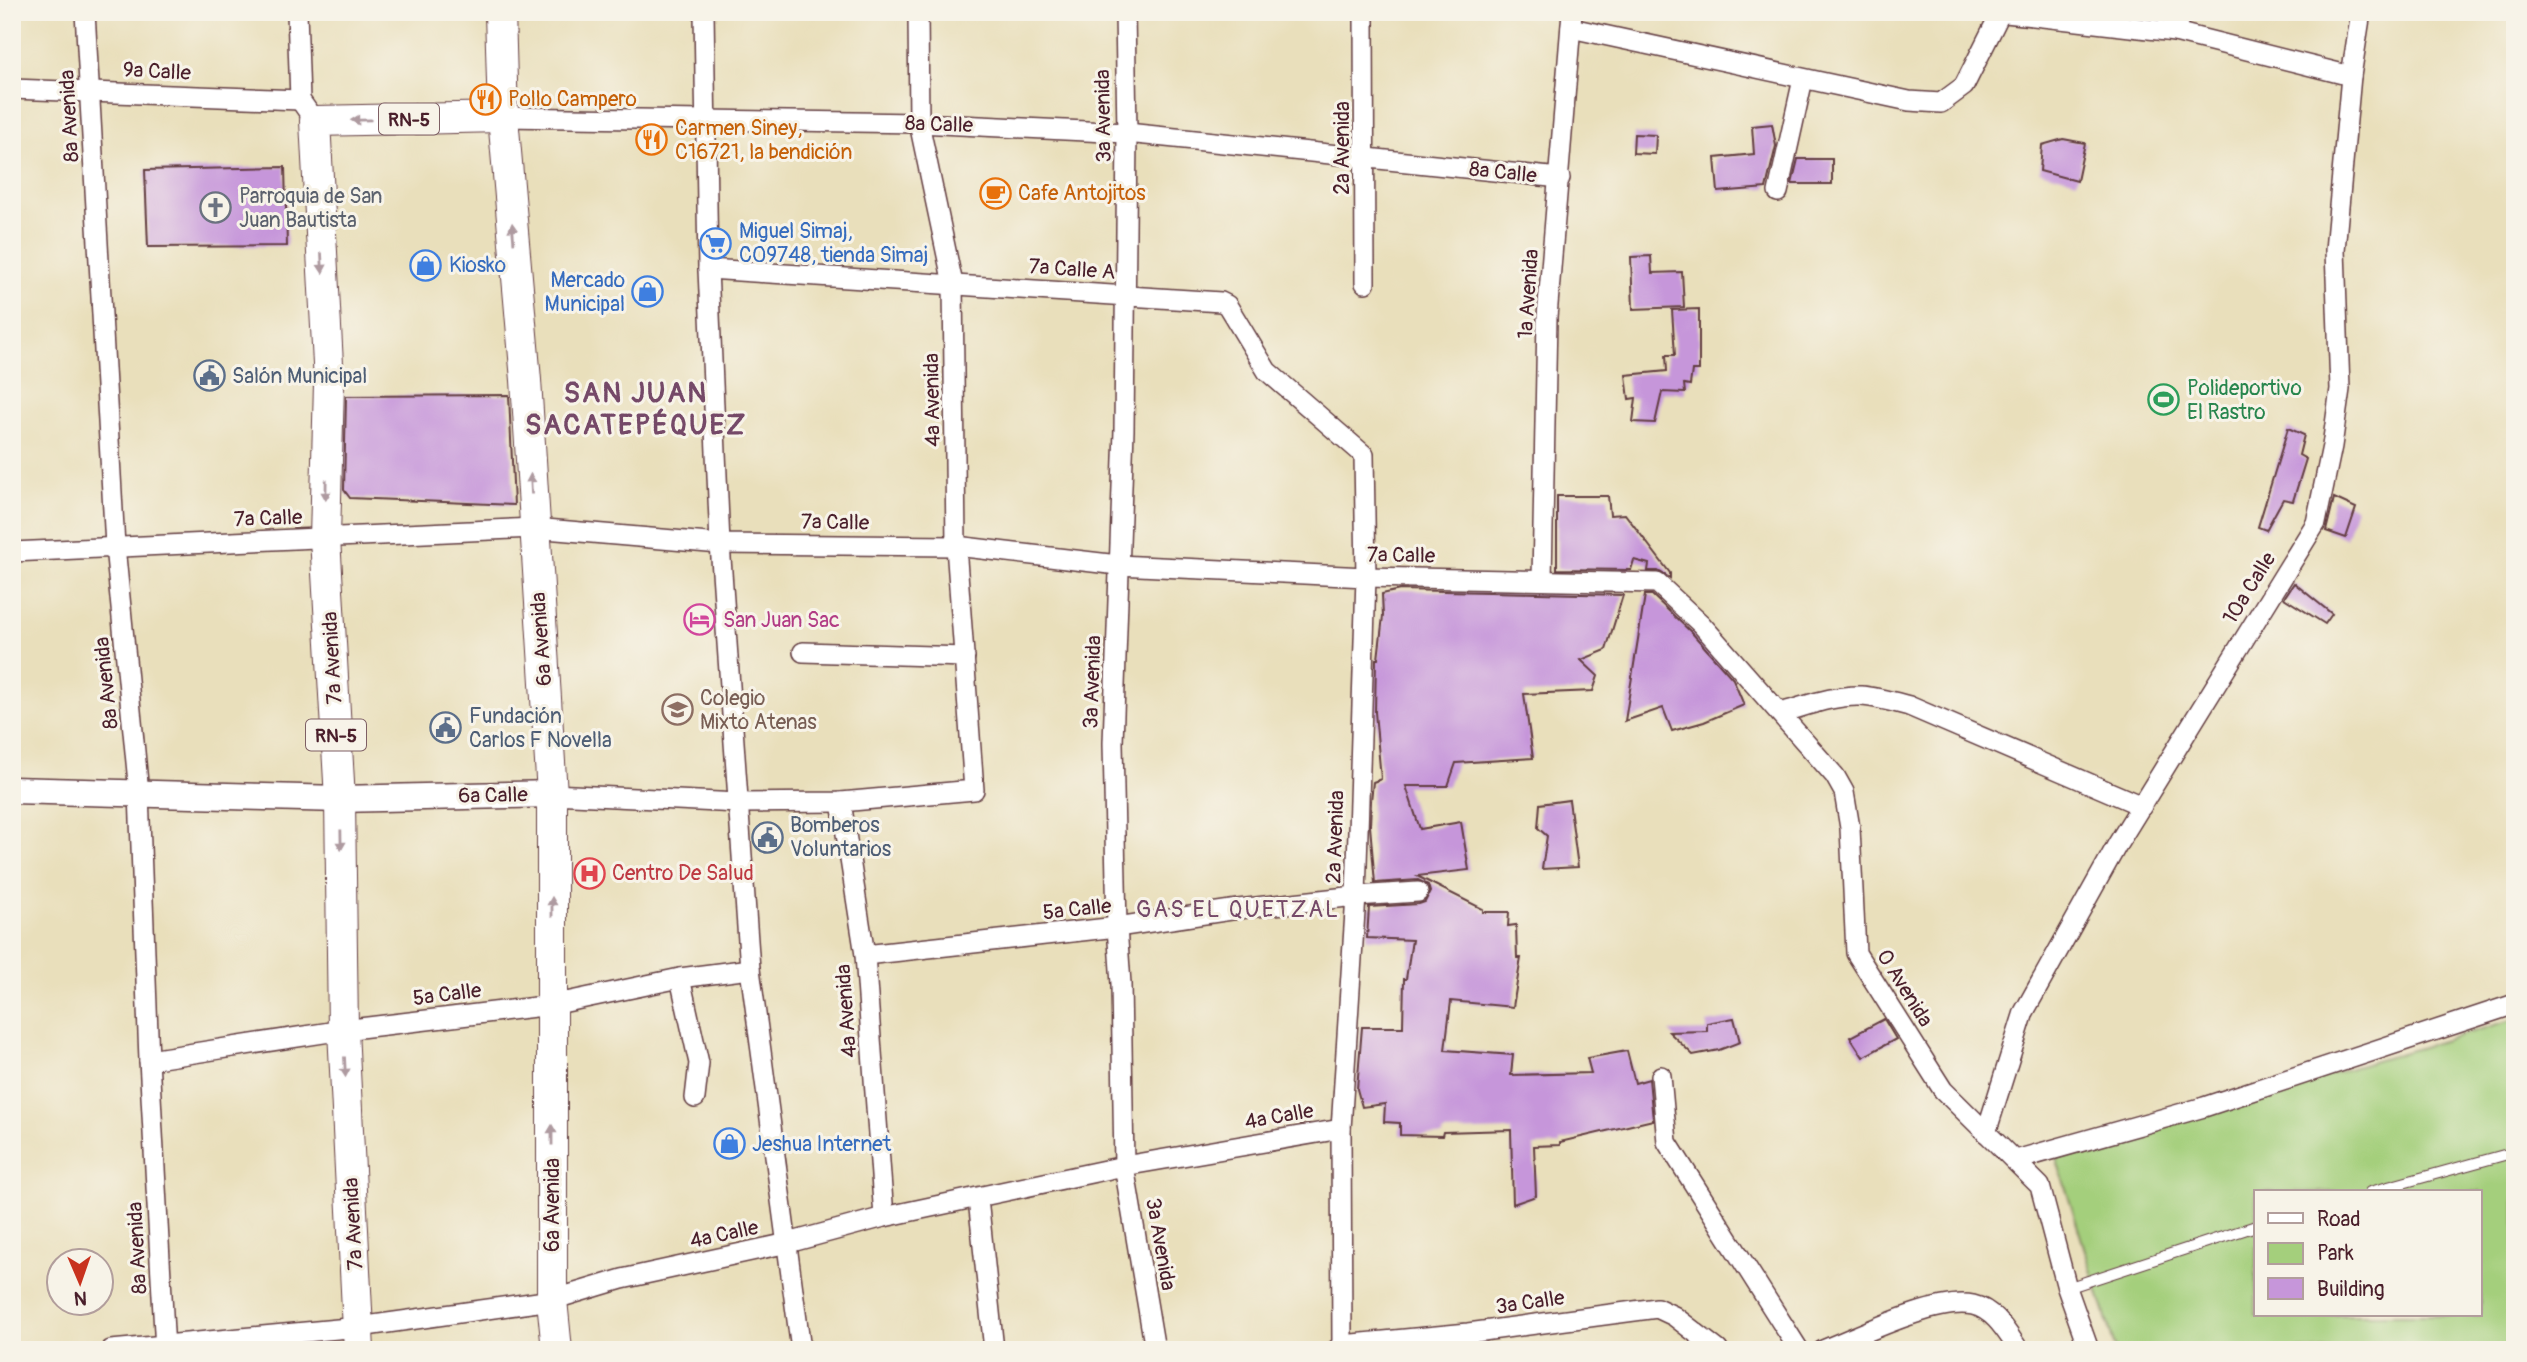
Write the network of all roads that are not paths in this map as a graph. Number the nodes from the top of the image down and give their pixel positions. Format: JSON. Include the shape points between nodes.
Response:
{"nodes":[{"id":1,"x":85,"y":12,"type":"edge"},
{"id":2,"x":297,"y":12,"type":"edge"},
{"id":3,"x":500,"y":12,"type":"edge"},
{"id":4,"x":704,"y":12,"type":"edge"},
{"id":5,"x":918,"y":12,"type":"edge"},
{"id":6,"x":1125,"y":12,"type":"edge"},
{"id":7,"x":1364,"y":12,"type":"edge"},
{"id":8,"x":2181,"y":12,"type":"edge"},
{"id":9,"x":2361,"y":12,"type":"edge"},
{"id":10,"x":1999,"y":13,"type":"edge"},
{"id":11,"x":1571,"y":20,"type":"edge"},
{"id":12,"x":2175,"y":32,"type":"junction"},
{"id":13,"x":2351,"y":76,"type":"junction"},
{"id":14,"x":1803,"y":79,"type":"junction"},
{"id":15,"x":12,"y":89,"type":"edge"},
{"id":16,"x":90,"y":91,"type":"junction"},
{"id":17,"x":307,"y":111,"type":"junction"},
{"id":18,"x":503,"y":117,"type":"junction"},
{"id":19,"x":704,"y":121,"type":"junction"},
{"id":20,"x":919,"y":123,"type":"junction"},
{"id":21,"x":1127,"y":133,"type":"junction"},
{"id":22,"x":1364,"y":157,"type":"junction"},
{"id":23,"x":1560,"y":178,"type":"junction"},
{"id":24,"x":1778,"y":192,"type":"dead end"},
{"id":25,"x":708,"y":268,"type":"junction"},
{"id":26,"x":1365,"y":283,"type":"dead end"},
{"id":27,"x":953,"y":284,"type":"junction"},
{"id":28,"x":1126,"y":295,"type":"junction"},
{"id":29,"x":1364,"y":455,"type":"joint"},
{"id":30,"x":534,"y":528,"type":"junction"},
{"id":31,"x":325,"y":538,"type":"junction"},
{"id":32,"x":720,"y":544,"type":"junction"},
{"id":33,"x":115,"y":546,"type":"junction"},
{"id":34,"x":956,"y":546,"type":"junction"},
{"id":35,"x":12,"y":552,"type":"edge"},
{"id":36,"x":1118,"y":565,"type":"junction"},
{"id":37,"x":1366,"y":578,"type":"junction"},
{"id":38,"x":1542,"y":580,"type":"junction"},
{"id":39,"x":1657,"y":583,"type":"joint"},
{"id":40,"x":803,"y":653,"type":"dead end"},
{"id":41,"x":965,"y":657,"type":"junction"},
{"id":42,"x":1780,"y":713,"type":"junction"},
{"id":43,"x":12,"y":790,"type":"edge"},
{"id":44,"x":974,"y":790,"type":"joint"},
{"id":45,"x":139,"y":793,"type":"junction"},
{"id":46,"x":552,"y":794,"type":"junction"},
{"id":47,"x":340,"y":799,"type":"junction"},
{"id":48,"x":841,"y":802,"type":"junction"},
{"id":49,"x":739,"y":803,"type":"junction"},
{"id":50,"x":2142,"y":806,"type":"junction"},
{"id":51,"x":1418,"y":892,"type":"dead end"},
{"id":52,"x":1356,"y":896,"type":"junction"},
{"id":53,"x":1117,"y":928,"type":"junction"},
{"id":54,"x":865,"y":955,"type":"junction"},
{"id":55,"x":750,"y":969,"type":"junction"},
{"id":56,"x":680,"y":978,"type":"junction"},
{"id":57,"x":2515,"y":1004,"type":"edge"},
{"id":58,"x":552,"y":1005,"type":"junction"},
{"id":59,"x":343,"y":1030,"type":"junction"},
{"id":60,"x":149,"y":1060,"type":"junction"},
{"id":61,"x":1661,"y":1076,"type":"dead end"},
{"id":62,"x":695,"y":1098,"type":"dead end"},
{"id":63,"x":1341,"y":1129,"type":"junction"},
{"id":64,"x":1986,"y":1133,"type":"junction"},
{"id":65,"x":2515,"y":1152,"type":"edge"},
{"id":66,"x":2016,"y":1160,"type":"junction"},
{"id":67,"x":1124,"y":1166,"type":"junction"},
{"id":68,"x":2377,"y":1190,"type":"edge"},
{"id":69,"x":978,"y":1199,"type":"junction"},
{"id":70,"x":884,"y":1217,"type":"junction"},
{"id":71,"x":2254,"y":1227,"type":"edge"},
{"id":72,"x":788,"y":1243,"type":"junction"},
{"id":73,"x":2067,"y":1288,"type":"junction"},
{"id":74,"x":552,"y":1300,"type":"junction"},
{"id":75,"x":359,"y":1339,"type":"edge"},
{"id":76,"x":1469,"y":1341,"type":"edge"},
{"id":77,"x":165,"y":1347,"type":"edge"},
{"id":78,"x":1339,"y":1348,"type":"edge"},
{"id":79,"x":111,"y":1350,"type":"edge"},
{"id":80,"x":557,"y":1350,"type":"edge"},
{"id":81,"x":801,"y":1350,"type":"edge"},
{"id":82,"x":994,"y":1350,"type":"edge"},
{"id":83,"x":1156,"y":1350,"type":"edge"},
{"id":84,"x":1718,"y":1350,"type":"edge"},
{"id":85,"x":1799,"y":1350,"type":"edge"},
{"id":86,"x":1823,"y":1350,"type":"edge"},
{"id":87,"x":2019,"y":1350,"type":"edge"},
{"id":88,"x":2089,"y":1350,"type":"edge"}],
"edges":[{"from":1,"to":16,"type":"street","name":"8a Avenida"},
{"from":2,"to":17,"type":"street","name":"7a Avenida"},
{"from":3,"to":18,"type":"main road","name":"6a Avenida"},
{"from":4,"to":19,"type":"street"},
{"from":5,"to":20,"type":"street","name":"4a Avenida"},
{"from":6,"to":21,"type":"street","name":"3a Avenida"},
{"from":7,"to":22,"type":"street","name":"2a Avenida"},
{"from":8,"to":12,"type":"street"},
{"from":9,"to":13,"type":"street","name":"10a Calle"},
{"from":10,"to":12,"type":"street"},
{"from":10,"to":14,"type":"street","via":[[1964,86],[1941,103],[1909,101]]},
{"from":11,"to":14,"type":"street"},
{"from":11,"to":23,"type":"street","name":"1a Avenida"},
{"from":12,"to":13,"type":"street"},
{"from":13,"to":50,"type":"street","name":"10a Calle","via":[[2336,250],[2340,388],[2316,523]]},
{"from":14,"to":24,"type":"street"},
{"from":15,"to":16,"type":"street","name":"9a Calle"},
{"from":16,"to":17,"type":"street","name":"9a Calle"},
{"from":16,"to":33,"type":"street","name":"8a Avenida"},
{"from":18,"to":17,"type":"main road","name":"8a Calle","number":"RN-5","one_way":true},
{"from":17,"to":31,"type":"main road","name":"7a Avenida","number":"RN-5","one_way":true,"via":[[329,383]]},
{"from":18,"to":19,"type":"street","name":"8a Calle"},
{"from":30,"to":18,"type":"main road","name":"6a Avenida","one_way":true},
{"from":19,"to":20,"type":"street","name":"8a Calle"},
{"from":19,"to":25,"type":"street"},
{"from":20,"to":21,"type":"street","name":"8a Calle"},
{"from":20,"to":27,"type":"street","name":"4a Avenida"},
{"from":21,"to":22,"type":"street","name":"8a Calle"},
{"from":21,"to":28,"type":"street","name":"3a Avenida"},
{"from":22,"to":23,"type":"street","name":"8a Calle"},
{"from":22,"to":26,"type":"street","name":"2a Avenida"},
{"from":23,"to":38,"type":"street","name":"1a Avenida","via":[[1547,325]]},
{"from":25,"to":27,"type":"street","name":"7a Calle A"},
{"from":25,"to":32,"type":"street"},
{"from":27,"to":28,"type":"street","name":"7a Calle A"},
{"from":27,"to":34,"type":"street","name":"4a Avenida"},
{"from":28,"to":29,"type":"street","name":"7a Calle A","via":[[1227,305],[1267,371]]},
{"from":28,"to":36,"type":"street","name":"3a Avenida"},
{"from":29,"to":37,"type":"street","name":"2a Avenida"},
{"from":30,"to":31,"type":"street","name":"7a Calle"},
{"from":30,"to":32,"type":"street","name":"7a Calle"},
{"from":30,"to":46,"type":"main road","name":"6a Avenida"},
{"from":31,"to":33,"type":"street","name":"7a Calle"},
{"from":31,"to":47,"type":"main road","name":"7a Avenida","number":"RN-5"},
{"from":32,"to":34,"type":"street","name":"7a Calle"},
{"from":32,"to":49,"type":"street"},
{"from":33,"to":35,"type":"street","name":"7a Calle"},
{"from":33,"to":45,"type":"street","name":"8a Avenida"},
{"from":34,"to":36,"type":"street","name":"7a Calle"},
{"from":34,"to":41,"type":"street","name":"4a Avenida"},
{"from":36,"to":37,"type":"street","name":"7a Calle"},
{"from":36,"to":53,"type":"street","name":"3a Avenida","via":[[1113,743]]},
{"from":37,"to":38,"type":"street","name":"7a Calle"},
{"from":37,"to":52,"type":"street","name":"2a Avenida"},
{"from":38,"to":39,"type":"street","name":"7a Calle"},
{"from":39,"to":42,"type":"street","name":"0 Avenida","via":[[1701,624]]},
{"from":40,"to":41,"type":"street"},
{"from":41,"to":44,"type":"street","name":"4a Avenida"},
{"from":42,"to":50,"type":"street","via":[[1841,697],[1886,700]]},
{"from":42,"to":64,"type":"street","name":"0 Avenida","via":[[1844,792],[1856,953],[1943,1090]]},
{"from":43,"to":45,"type":"street","name":"6a Calle"},
{"from":44,"to":48,"type":"street","name":"6a Calle"},
{"from":45,"to":47,"type":"street","name":"6a Calle"},
{"from":45,"to":60,"type":"street","name":"8a Avenida"},
{"from":46,"to":47,"type":"street","name":"6a Calle"},
{"from":46,"to":49,"type":"street","name":"6a Calle"},
{"from":58,"to":46,"type":"main road","name":"6a Avenida","one_way":true},
{"from":47,"to":59,"type":"main road","name":"7a Avenida","number":"RN-5","one_way":true},
{"from":48,"to":49,"type":"street","name":"6a Calle"},
{"from":48,"to":54,"type":"street","name":"4a Avenida"},
{"from":49,"to":55,"type":"street"},
{"from":50,"to":64,"type":"street","name":"10a Calle","via":[[2024,1012]]},
{"from":51,"to":52,"type":"street","name":"5a Calle"},
{"from":52,"to":53,"type":"street","name":"5a Calle"},
{"from":52,"to":63,"type":"street","name":"2a Avenida"},
{"from":53,"to":54,"type":"street","name":"5a Calle"},
{"from":53,"to":67,"type":"street","name":"3a Avenida"},
{"from":54,"to":70,"type":"street","name":"4a Avenida"},
{"from":55,"to":56,"type":"street","name":"5a Calle"},
{"from":55,"to":72,"type":"street"},
{"from":56,"to":58,"type":"street","name":"5a Calle"},
{"from":56,"to":62,"type":"street","via":[[699,1063]]},
{"from":57,"to":66,"type":"street","via":[[2204,1107]]},
{"from":58,"to":59,"type":"street","name":"5a Calle"},
{"from":74,"to":58,"type":"main road","name":"6a Avenida","one_way":true},
{"from":59,"to":60,"type":"street","name":"5a Calle"},
{"from":59,"to":75,"type":"main road","name":"7a Avenida","number":"RN-5","one_way":true},
{"from":60,"to":77,"type":"street","name":"8a Avenida"},
{"from":61,"to":85,"type":"street","via":[[1667,1142]]},
{"from":63,"to":67,"type":"street","name":"4a Calle"},
{"from":63,"to":78,"type":"street","name":"2a Avenida"},
{"from":64,"to":66,"type":"street","name":"0 Avenida"},
{"from":65,"to":68,"type":"lane"},
{"from":66,"to":73,"type":"street","name":"0 Avenida","via":[[2040,1186]]},
{"from":67,"to":69,"type":"street","name":"4a Calle"},
{"from":67,"to":83,"type":"street","name":"3a Avenida"},
{"from":69,"to":70,"type":"street","name":"4a Calle"},
{"from":69,"to":82,"type":"street"},
{"from":70,"to":72,"type":"street","name":"4a Calle"},
{"from":71,"to":73,"type":"lane"},
{"from":72,"to":74,"type":"street","name":"4a Calle","via":[[622,1279]]},
{"from":72,"to":81,"type":"street"},
{"from":73,"to":88,"type":"street","name":"0 Avenida"},
{"from":74,"to":75,"type":"street","name":"4a Calle"},
{"from":74,"to":80,"type":"main road","name":"6a Avenida"},
{"from":75,"to":77,"type":"street","name":"4a Calle"},
{"from":76,"to":78,"type":"street","name":"3a Calle"},
{"from":76,"to":84,"type":"street","name":"3a Calle","via":[[1657,1308]]},
{"from":77,"to":79,"type":"street","name":"4a Calle"},
{"from":86,"to":87,"type":"street","via":[[1919,1312],[1954,1305],[1975,1305],[1996,1318]]}]}
